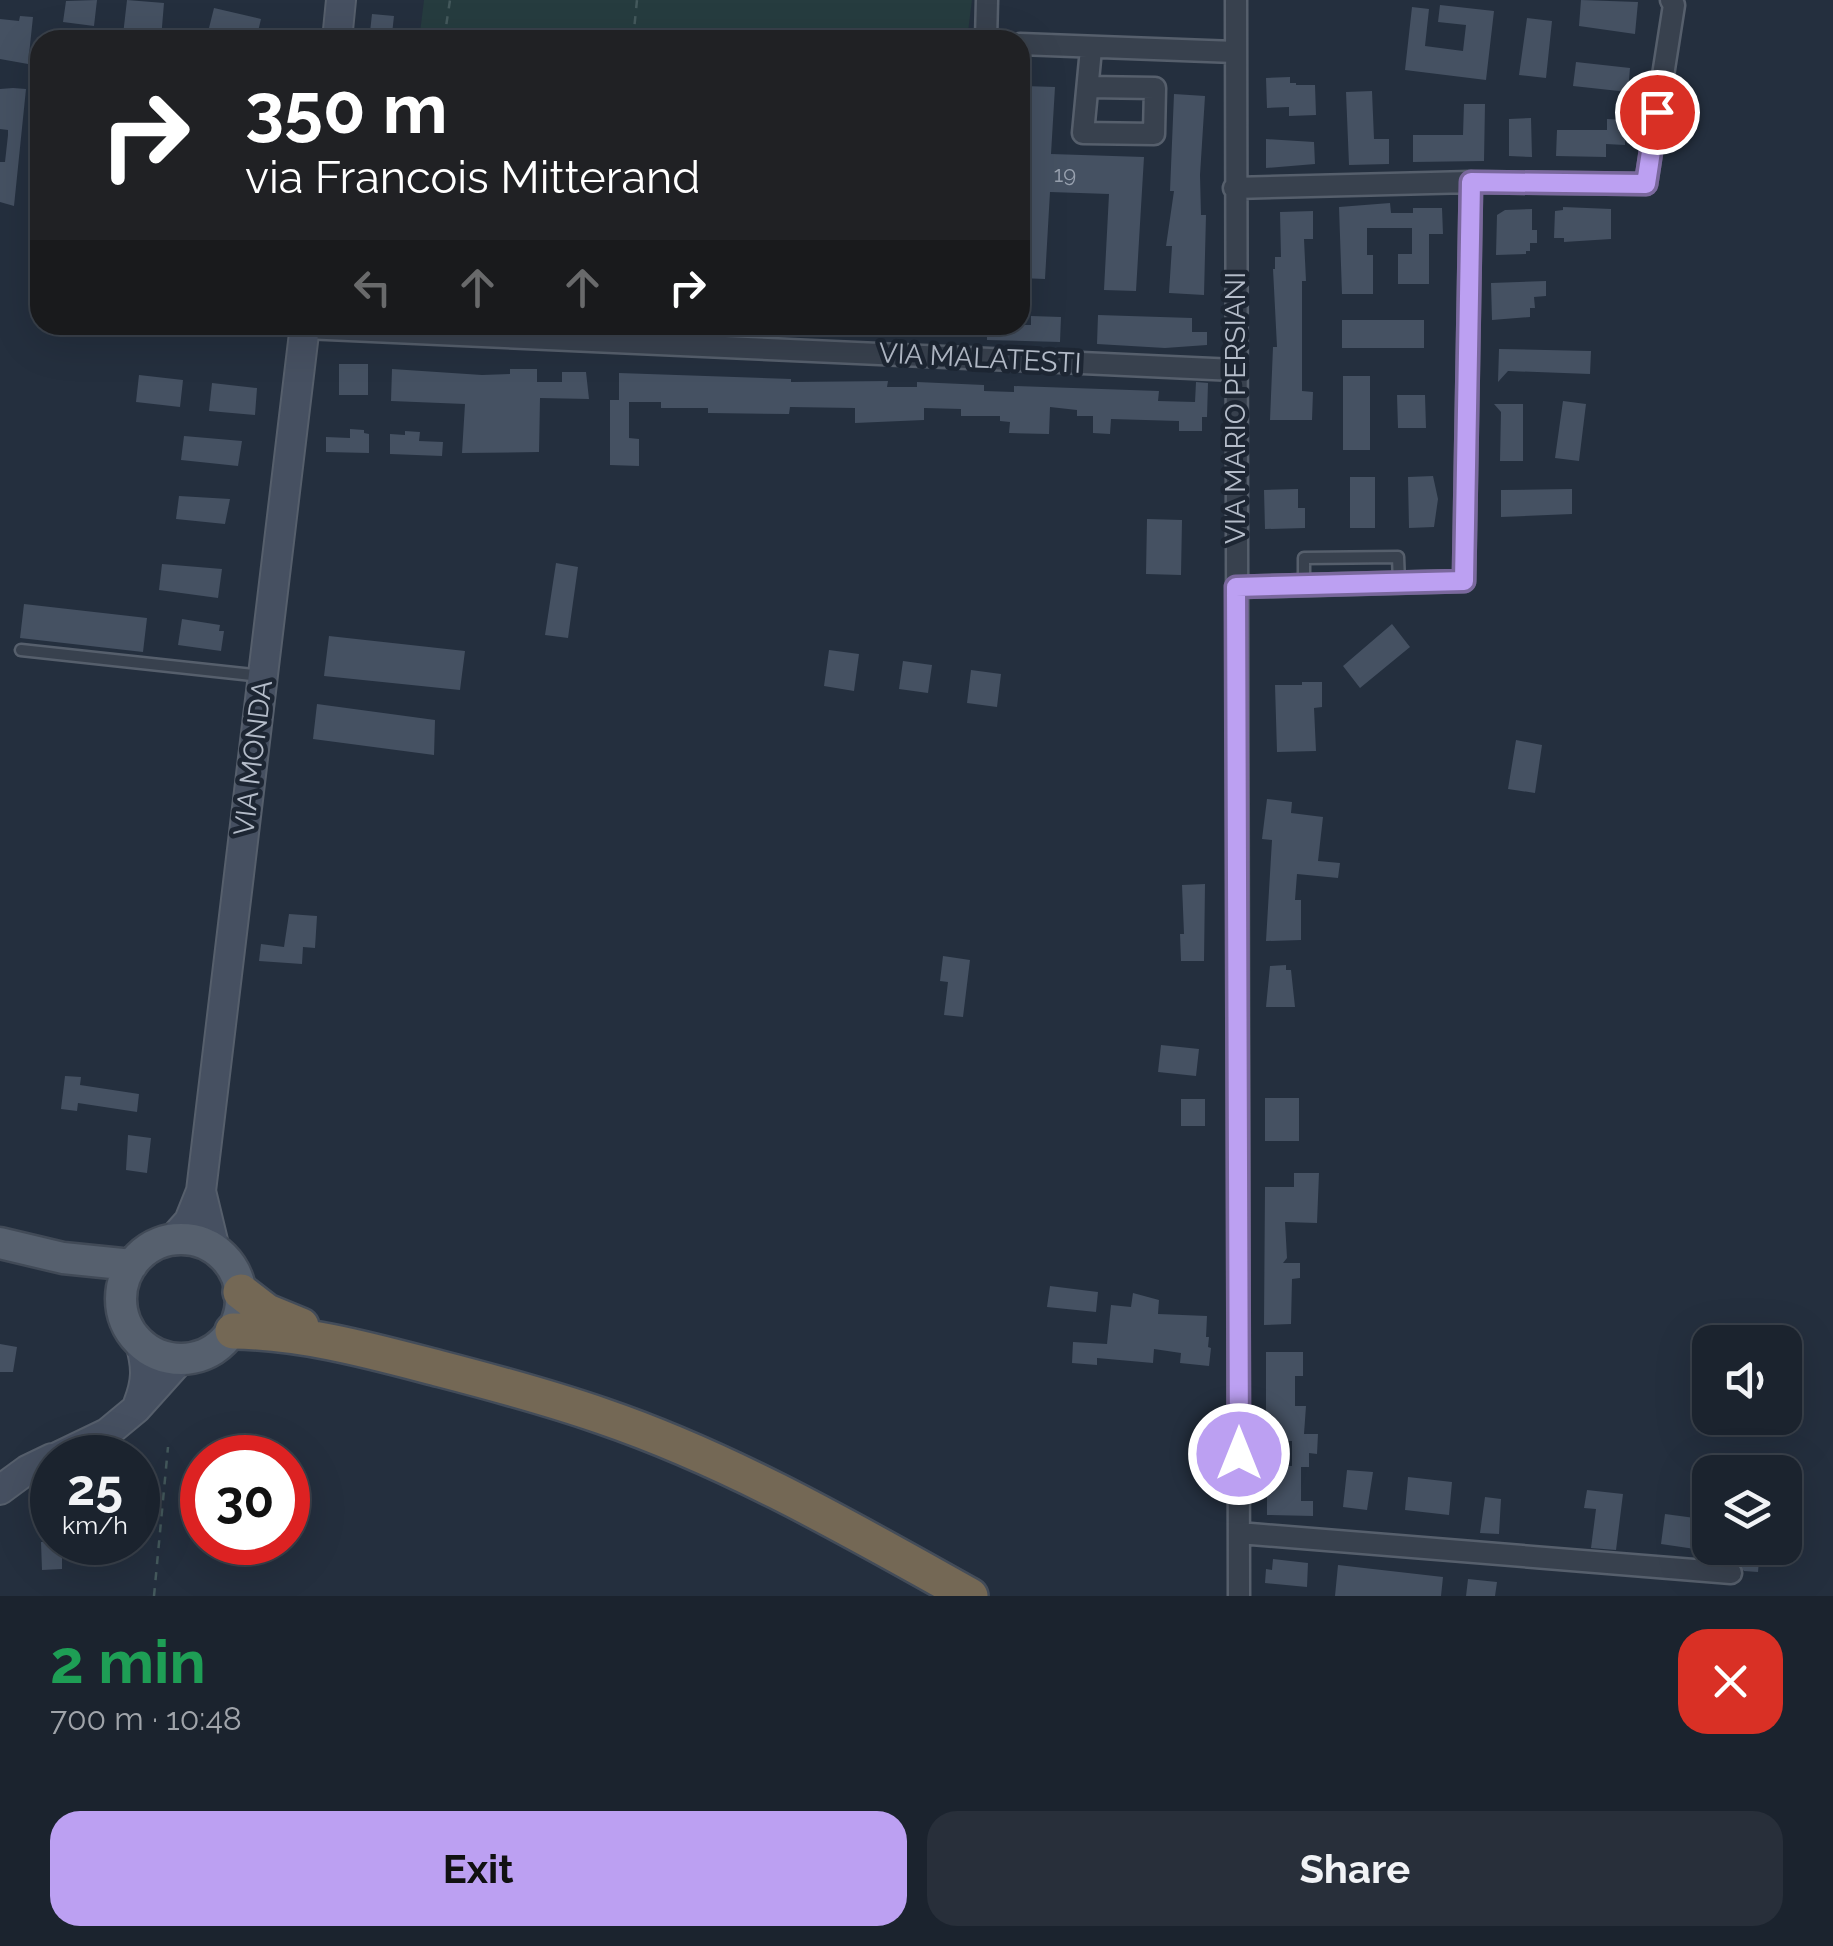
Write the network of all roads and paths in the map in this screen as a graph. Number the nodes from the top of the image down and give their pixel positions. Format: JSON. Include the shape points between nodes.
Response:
{"nodes":[{"id":1,"x":341,"y":0,"type":"edge"},
{"id":2,"x":450,"y":0,"type":"edge"},
{"id":3,"x":637,"y":0,"type":"edge"},
{"id":4,"x":987,"y":0,"type":"edge"},
{"id":5,"x":1236,"y":0,"type":"edge"},
{"id":6,"x":1671,"y":0,"type":"edge"},
{"id":7,"x":337,"y":30,"type":"edge"},
{"id":8,"x":446,"y":30,"type":"edge"},
{"id":9,"x":634,"y":30,"type":"edge"},
{"id":10,"x":986,"y":30,"type":"edge"},
{"id":11,"x":1030,"y":45,"type":"edge"},
{"id":12,"x":1091,"y":48,"type":"junction"},
{"id":13,"x":1236,"y":52,"type":"junction"},
{"id":14,"x":1088,"y":87,"type":"junction"},
{"id":15,"x":1471,"y":182,"type":"junction"},
{"id":16,"x":1234,"y":188,"type":"junction"},
{"id":17,"x":304,"y":335,"type":"edge"},
{"id":18,"x":478,"y":335,"type":"edge"},
{"id":19,"x":1235,"y":370,"type":"junction"},
{"id":20,"x":1236,"y":587,"type":"junction"},
{"id":21,"x":20,"y":650,"type":"dead end"},
{"id":22,"x":263,"y":676,"type":"junction"},
{"id":23,"x":201,"y":1191,"type":"junction"},
{"id":24,"x":173,"y":1239,"type":"junction"},
{"id":25,"x":0,"y":1243,"type":"edge"},
{"id":26,"x":216,"y":1249,"type":"junction"},
{"id":27,"x":62,"y":1258,"type":"junction"},
{"id":28,"x":132,"y":1265,"type":"junction"},
{"id":29,"x":242,"y":1292,"type":"junction"},
{"id":30,"x":121,"y":1296,"type":"junction"},
{"id":31,"x":233,"y":1331,"type":"junction"},
{"id":32,"x":339,"y":1342,"type":"junction"},
{"id":33,"x":140,"y":1343,"type":"junction"},
{"id":34,"x":180,"y":1360,"type":"junction"},
{"id":35,"x":136,"y":1409,"type":"junction"},
{"id":36,"x":103,"y":1435,"type":"edge"},
{"id":37,"x":168,"y":1448,"type":"dead end"},
{"id":38,"x":30,"y":1469,"type":"edge"},
{"id":39,"x":0,"y":1490,"type":"edge"},
{"id":40,"x":1239,"y":1533,"type":"junction"},
{"id":41,"x":1731,"y":1573,"type":"dead end"},
{"id":42,"x":154,"y":1596,"type":"edge"},
{"id":43,"x":970,"y":1596,"type":"edge"},
{"id":44,"x":1239,"y":1596,"type":"edge"}],
"edges":[{"from":1,"to":7,"type":"main road"},
{"from":2,"to":8,"type":"path"},
{"from":3,"to":9,"type":"path"},
{"from":4,"to":10,"type":"street"},
{"from":5,"to":13,"type":"street","name":"VIA MARIO PERSIANI"},
{"from":6,"to":15,"type":"street","via":[[1646,184]]},
{"from":11,"to":12,"type":"street"},
{"from":12,"to":13,"type":"street"},
{"from":12,"to":14,"type":"street"},
{"from":13,"to":16,"type":"street","name":"VIA MARIO PERSIANI"},
{"from":14,"to":14,"type":"street","via":[[1155,88],[1154,134],[1083,133]]},
{"from":15,"to":16,"type":"street"},
{"from":15,"to":20,"type":"street","via":[[1464,581]]},
{"from":16,"to":19,"type":"street","name":"VIA MARIO PERSIANI"},
{"from":17,"to":22,"type":"main road","name":"VIA MONDA"},
{"from":18,"to":19,"type":"street","name":"VIA MALATESTI"},
{"from":19,"to":20,"type":"street","name":"VIA MARIO PERSIANI"},
{"from":20,"to":40,"type":"street","name":"VIA MARIO PERSIANI"},
{"from":21,"to":22,"type":"lane"},
{"from":22,"to":23,"type":"main road","name":"VIA MONDA"},
{"from":23,"to":24,"type":"main road","name":"VIA MONDA"},
{"from":23,"to":26,"type":"main road","name":"VIA MONDA"},
{"from":24,"to":26,"type":"main road"},
{"from":24,"to":28,"type":"main road","via":[[143,1252]]},
{"from":25,"to":27,"type":"main road"},
{"from":26,"to":29,"type":"main road"},
{"from":27,"to":28,"type":"main road"},
{"from":27,"to":30,"type":"main road"},
{"from":28,"to":30,"type":"main road"},
{"from":29,"to":31,"type":"main road"},
{"from":29,"to":32,"type":"highway","via":[[267,1312]]},
{"from":30,"to":33,"type":"main road","via":[[129,1330]]},
{"from":31,"to":32,"type":"highway"},
{"from":31,"to":34,"type":"main road","via":[[219,1347]]},
{"from":32,"to":43,"type":"highway","via":[[603,1416],[738,1473]]},
{"from":33,"to":34,"type":"main road"},
{"from":33,"to":35,"type":"main road","via":[[146,1384]]},
{"from":34,"to":35,"type":"main road"},
{"from":35,"to":36,"type":"main road"},
{"from":37,"to":42,"type":"path"},
{"from":38,"to":39,"type":"main road"},
{"from":40,"to":41,"type":"street"},
{"from":40,"to":44,"type":"street","name":"VIA MARIO PERSIANI"}]}
